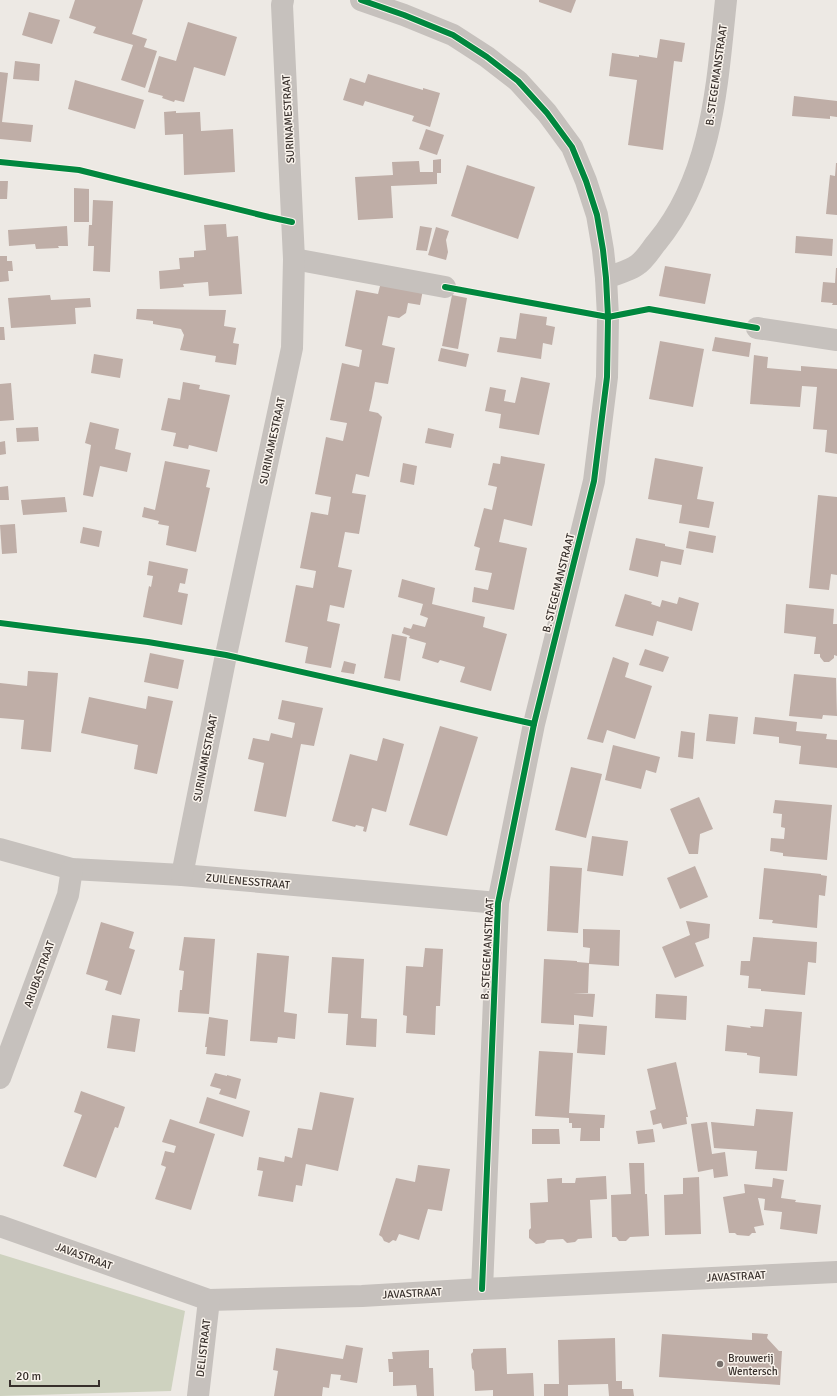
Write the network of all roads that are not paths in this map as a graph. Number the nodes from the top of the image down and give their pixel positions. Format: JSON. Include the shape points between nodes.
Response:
{"nodes":[{"id":1,"x":283,"y":0,"type":"edge"},
{"id":2,"x":361,"y":0,"type":"edge"},
{"id":3,"x":726,"y":0,"type":"edge"},
{"id":4,"x":294,"y":259,"type":"junction"},
{"id":5,"x":606,"y":278,"type":"junction"},
{"id":6,"x":445,"y":287,"type":"dead end"},
{"id":7,"x":757,"y":328,"type":"dead end"},
{"id":8,"x":837,"y":340,"type":"edge"},
{"id":9,"x":0,"y":849,"type":"edge"},
{"id":10,"x":72,"y":869,"type":"junction"},
{"id":11,"x":182,"y":876,"type":"junction"},
{"id":12,"x":498,"y":903,"type":"junction"},
{"id":13,"x":0,"y":1078,"type":"edge"},
{"id":14,"x":0,"y":1226,"type":"edge"},
{"id":15,"x":837,"y":1272,"type":"edge"},
{"id":16,"x":482,"y":1288,"type":"junction"},
{"id":17,"x":209,"y":1300,"type":"junction"},
{"id":18,"x":198,"y":1396,"type":"edge"}],
"edges":[{"from":1,"to":4,"type":"street","name":"SURINAMESTRAAT"},
{"from":2,"to":5,"type":"street","name":"B. STEGEMANSTRAAT","via":[[453,35],[518,81],[547,113],[572,147],[586,181],[597,215]]},
{"from":3,"to":5,"type":"street","name":"B. STEGEMANSTRAAT","via":[[716,92],[709,130],[698,169],[686,198],[667,229],[637,265]]},
{"from":4,"to":6,"type":"street"},
{"from":4,"to":11,"type":"street","name":"SURINAMESTRAAT","via":[[292,348]]},
{"from":5,"to":12,"type":"street","name":"B. STEGEMANSTRAAT","via":[[607,377],[594,482],[534,724]]},
{"from":7,"to":8,"type":"street"},
{"from":9,"to":10,"type":"street","name":"ZUILENESSTRAAT"},
{"from":10,"to":11,"type":"street","name":"ZUILENESSTRAAT"},
{"from":10,"to":13,"type":"street","name":"ARUBASTRAAT","via":[[68,894]]},
{"from":11,"to":12,"type":"street","name":"ZUILENESSTRAAT"},
{"from":12,"to":16,"type":"street","name":"B. STEGEMANSTRAAT"},
{"from":14,"to":17,"type":"street","name":"JAVASTRAAT"},
{"from":15,"to":16,"type":"street","name":"JAVASTRAAT"},
{"from":16,"to":17,"type":"street","name":"JAVASTRAAT","via":[[362,1296]]},
{"from":17,"to":18,"type":"street","name":"DELISTRAAT"}]}
